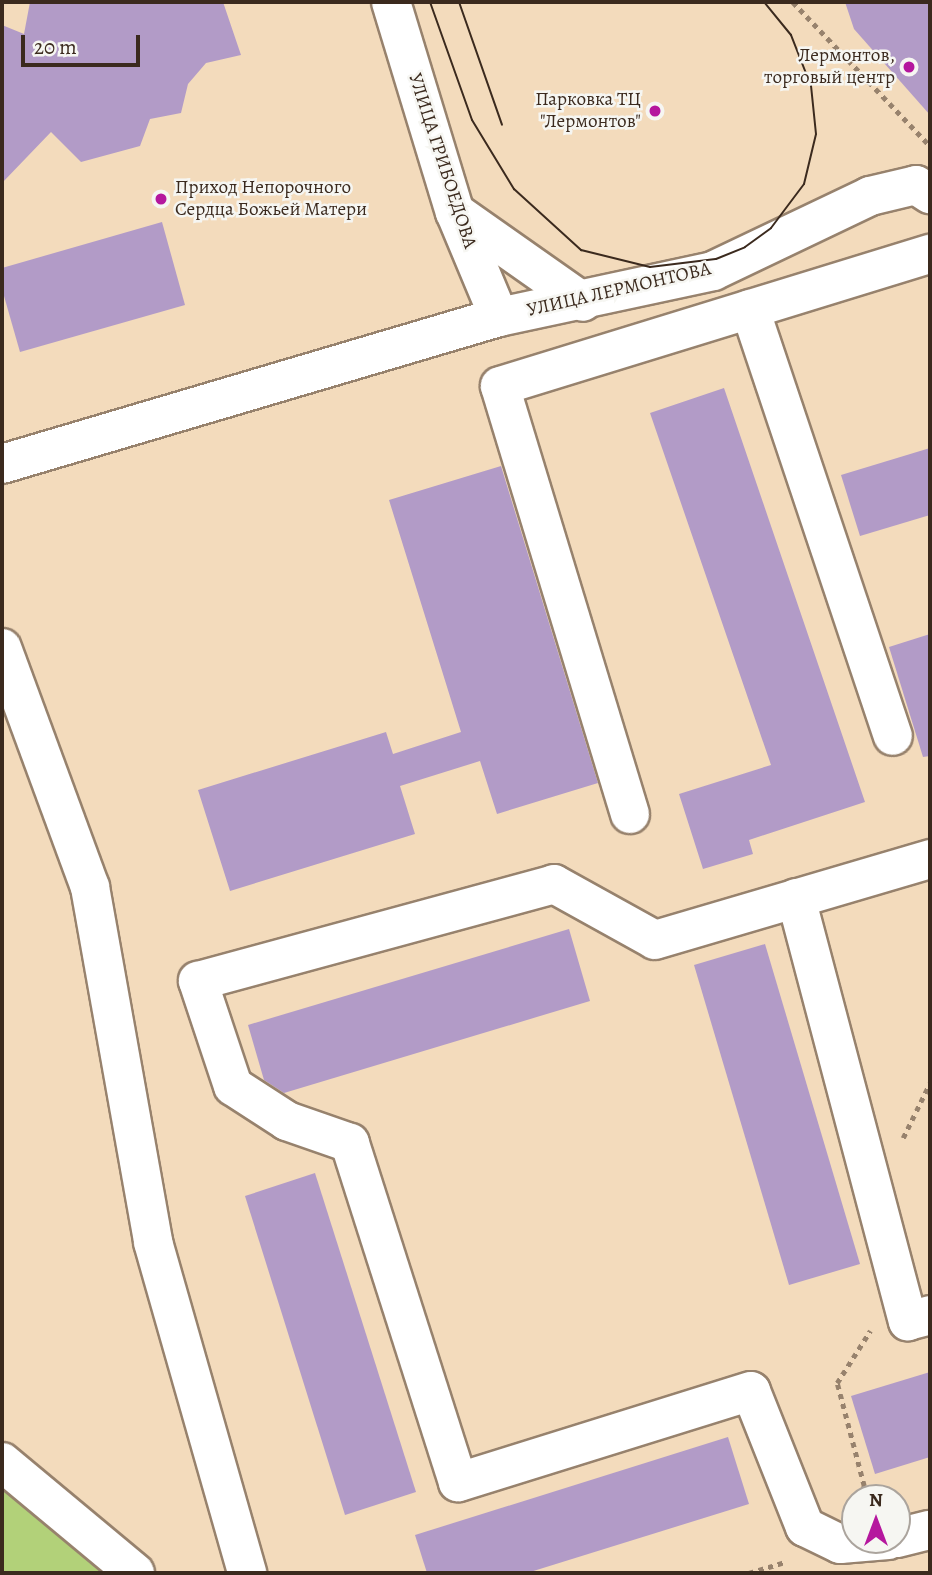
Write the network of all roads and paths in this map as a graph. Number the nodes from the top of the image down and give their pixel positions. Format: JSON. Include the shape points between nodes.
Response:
{"nodes":[{"id":1,"x":391,"y":2,"type":"edge"},
{"id":2,"x":793,"y":2,"type":"edge"},
{"id":3,"x":930,"y":146,"type":"edge"},
{"id":4,"x":930,"y":194,"type":"edge"},
{"id":5,"x":456,"y":212,"type":"junction"},
{"id":6,"x":930,"y":254,"type":"edge"},
{"id":7,"x":583,"y":302,"type":"junction"},
{"id":8,"x":750,"y":309,"type":"junction"},
{"id":9,"x":499,"y":317,"type":"junction"},
{"id":10,"x":2,"y":464,"type":"edge"},
{"id":11,"x":2,"y":648,"type":"edge"},
{"id":12,"x":893,"y":736,"type":"dead end"},
{"id":13,"x":630,"y":814,"type":"dead end"},
{"id":14,"x":930,"y":859,"type":"edge"},
{"id":15,"x":796,"y":898,"type":"junction"},
{"id":16,"x":930,"y":1315,"type":"edge"},
{"id":17,"x":2,"y":1462,"type":"edge"},
{"id":18,"x":930,"y":1530,"type":"edge"},
{"id":19,"x":911,"y":1535,"type":"edge"},
{"id":20,"x":841,"y":1544,"type":"edge"},
{"id":21,"x":135,"y":1573,"type":"edge"},
{"id":22,"x":247,"y":1573,"type":"edge"}],
"edges":[{"from":1,"to":5,"type":"street","name":"УЛИЦА ГРИБОЕДОВА"},
{"from":2,"to":3,"type":"path"},
{"from":4,"to":7,"type":"street","name":"УЛИЦА ЛЕРМОНТОВА","via":[[916,185],[870,196],[713,271]]},
{"from":5,"to":7,"type":"street"},
{"from":5,"to":9,"type":"street","name":"УЛИЦА ГРИБОЕДОВА"},
{"from":6,"to":8,"type":"street"},
{"from":7,"to":9,"type":"street","name":"УЛИЦА ЛЕРМОНТОВА"},
{"from":8,"to":12,"type":"street"},
{"from":8,"to":13,"type":"street","via":[[500,386]]},
{"from":9,"to":10,"type":"street","name":"УЛИЦА ЛЕРМОНТОВА"},
{"from":11,"to":22,"type":"street","via":[[90,887],[153,1242]]},
{"from":14,"to":15,"type":"street"},
{"from":15,"to":16,"type":"street","via":[[908,1321]]},
{"from":15,"to":20,"type":"street","via":[[655,940],[554,884],[198,981],[233,1086],[287,1121],[350,1143],[458,1482],[751,1391],[805,1527]]},
{"from":17,"to":21,"type":"street"},
{"from":18,"to":19,"type":"street"}]}
